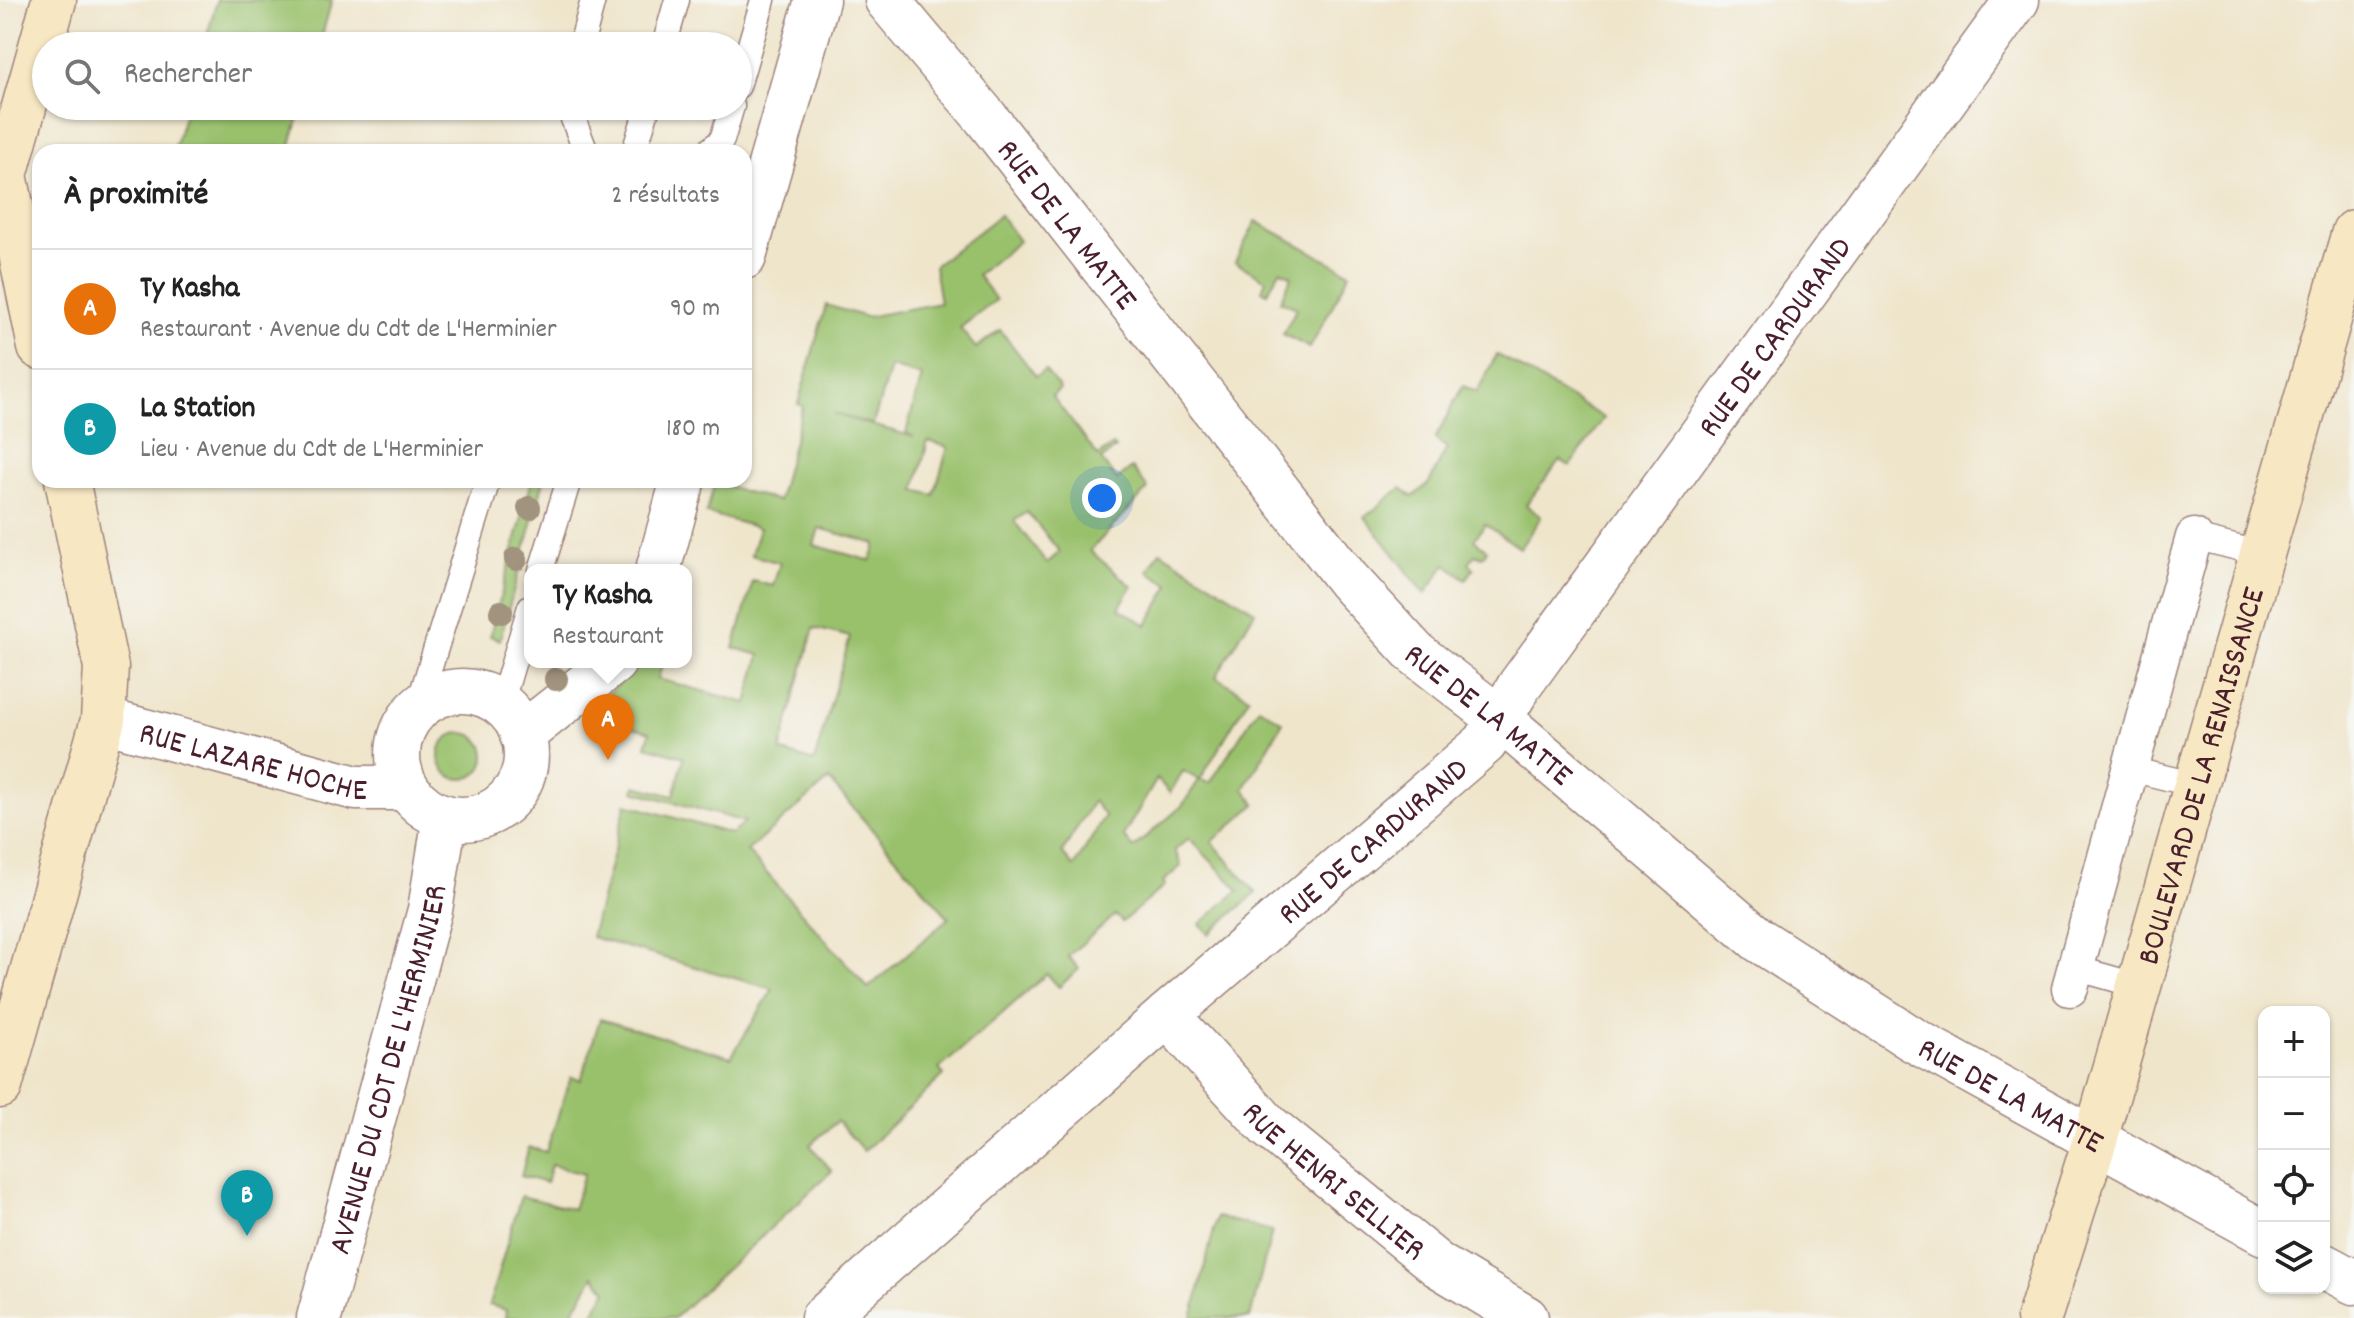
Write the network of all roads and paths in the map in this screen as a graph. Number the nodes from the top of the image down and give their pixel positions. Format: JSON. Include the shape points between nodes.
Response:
{"nodes":[{"id":1,"x":54,"y":0,"type":"edge"},
{"id":2,"x":593,"y":0,"type":"edge"},
{"id":3,"x":677,"y":0,"type":"edge"},
{"id":4,"x":763,"y":0,"type":"edge"},
{"id":5,"x":817,"y":0,"type":"edge"},
{"id":6,"x":887,"y":0,"type":"edge"},
{"id":7,"x":2017,"y":0,"type":"edge"},
{"id":8,"x":45,"y":32,"type":"edge"},
{"id":9,"x":585,"y":32,"type":"edge"},
{"id":10,"x":668,"y":32,"type":"edge"},
{"id":11,"x":752,"y":38,"type":"edge"},
{"id":12,"x":32,"y":79,"type":"edge"},
{"id":13,"x":573,"y":120,"type":"edge"},
{"id":14,"x":644,"y":120,"type":"edge"},
{"id":15,"x":728,"y":120,"type":"edge"},
{"id":16,"x":583,"y":144,"type":"edge"},
{"id":17,"x":636,"y":144,"type":"edge"},
{"id":18,"x":717,"y":144,"type":"edge"},
{"id":19,"x":752,"y":229,"type":"edge"},
{"id":20,"x":2354,"y":232,"type":"edge"},
{"id":21,"x":32,"y":308,"type":"edge"},
{"id":22,"x":69,"y":488,"type":"edge"},
{"id":23,"x":486,"y":488,"type":"edge"},
{"id":24,"x":567,"y":488,"type":"edge"},
{"id":25,"x":681,"y":488,"type":"edge"},
{"id":26,"x":2194,"y":537,"type":"joint"},
{"id":27,"x":2262,"y":554,"type":"junction"},
{"id":28,"x":543,"y":564,"type":"edge"},
{"id":29,"x":660,"y":564,"type":"edge"},
{"id":30,"x":524,"y":644,"type":"edge"},
{"id":31,"x":603,"y":668,"type":"edge"},
{"id":32,"x":417,"y":709,"type":"junction"},
{"id":33,"x":512,"y":719,"type":"junction"},
{"id":34,"x":1500,"y":719,"type":"junction"},
{"id":35,"x":103,"y":720,"type":"junction"},
{"id":36,"x":2130,"y":769,"type":"junction"},
{"id":37,"x":2196,"y":785,"type":"junction"},
{"id":38,"x":407,"y":788,"type":"junction"},
{"id":39,"x":445,"y":817,"type":"junction"},
{"id":40,"x":2072,"y":978,"type":"joint"},
{"id":41,"x":2139,"y":986,"type":"junction"},
{"id":42,"x":1167,"y":1015,"type":"junction"},
{"id":43,"x":0,"y":1086,"type":"edge"},
{"id":44,"x":2095,"y":1140,"type":"junction"},
{"id":45,"x":2258,"y":1230,"type":"edge"},
{"id":46,"x":2330,"y":1269,"type":"edge"},
{"id":47,"x":2354,"y":1282,"type":"edge"},
{"id":48,"x":319,"y":1318,"type":"edge"},
{"id":49,"x":823,"y":1318,"type":"edge"},
{"id":50,"x":1526,"y":1318,"type":"edge"},
{"id":51,"x":2039,"y":1318,"type":"edge"}],
"edges":[{"from":1,"to":8,"type":"main road"},
{"from":2,"to":9,"type":"lane"},
{"from":3,"to":10,"type":"lane"},
{"from":4,"to":11,"type":"lane"},
{"from":5,"to":19,"type":"street"},
{"from":6,"to":34,"type":"street","name":"RUE DE LA MATTE","via":[[986,118],[1348,580],[1415,653]]},
{"from":7,"to":34,"type":"street","name":"RUE DE CARDURAND"},
{"from":12,"to":21,"type":"main road","via":[[5,175]]},
{"from":13,"to":16,"type":"lane"},
{"from":14,"to":17,"type":"lane"},
{"from":15,"to":18,"type":"lane"},
{"from":20,"to":27,"type":"main road","name":"BOULEVARD DE LA RENAISSANCE"},
{"from":22,"to":35,"type":"main road","via":[[106,667]]},
{"from":23,"to":32,"type":"lane"},
{"from":24,"to":28,"type":"lane"},
{"from":25,"to":29,"type":"street"},
{"from":26,"to":27,"type":"lane"},
{"from":26,"to":36,"type":"street"},
{"from":27,"to":37,"type":"main road","name":"BOULEVARD DE LA RENAISSANCE"},
{"from":30,"to":33,"type":"lane"},
{"from":31,"to":33,"type":"street"},
{"from":32,"to":33,"type":"street","via":[[433,698],[467,691]]},
{"from":32,"to":38,"type":"street","via":[[404,726],[398,747]]},
{"from":33,"to":39,"type":"street","via":[[524,772],[504,804],[466,820]]},
{"from":34,"to":42,"type":"street","name":"RUE DE CARDURAND","via":[[1485,743]]},
{"from":34,"to":44,"type":"street","name":"RUE DE LA MATTE","via":[[1759,940],[1912,1039]]},
{"from":35,"to":38,"type":"street","name":"RUE LAZARE HOCHE","via":[[356,788]]},
{"from":35,"to":43,"type":"main road"},
{"from":36,"to":37,"type":"lane"},
{"from":36,"to":40,"type":"street"},
{"from":37,"to":41,"type":"main road","name":"BOULEVARD DE LA RENAISSANCE"},
{"from":38,"to":39,"type":"street","via":[[430,811]]},
{"from":39,"to":48,"type":"street","name":"AVENUE DU CDT DE L'HERMINIER","via":[[430,910]]},
{"from":40,"to":41,"type":"lane"},
{"from":41,"to":44,"type":"main road","name":"BOULEVARD DE LA RENAISSANCE"},
{"from":42,"to":49,"type":"street","name":"RUE DE CARDURAND"},
{"from":42,"to":50,"type":"street","name":"RUE HENRI SELLIER","via":[[1268,1126],[1438,1265]]},
{"from":44,"to":45,"type":"street","name":"RUE DE LA MATTE"},
{"from":44,"to":51,"type":"main road","name":"BOULEVARD DE LA RENAISSANCE"},
{"from":46,"to":47,"type":"street"}]}
